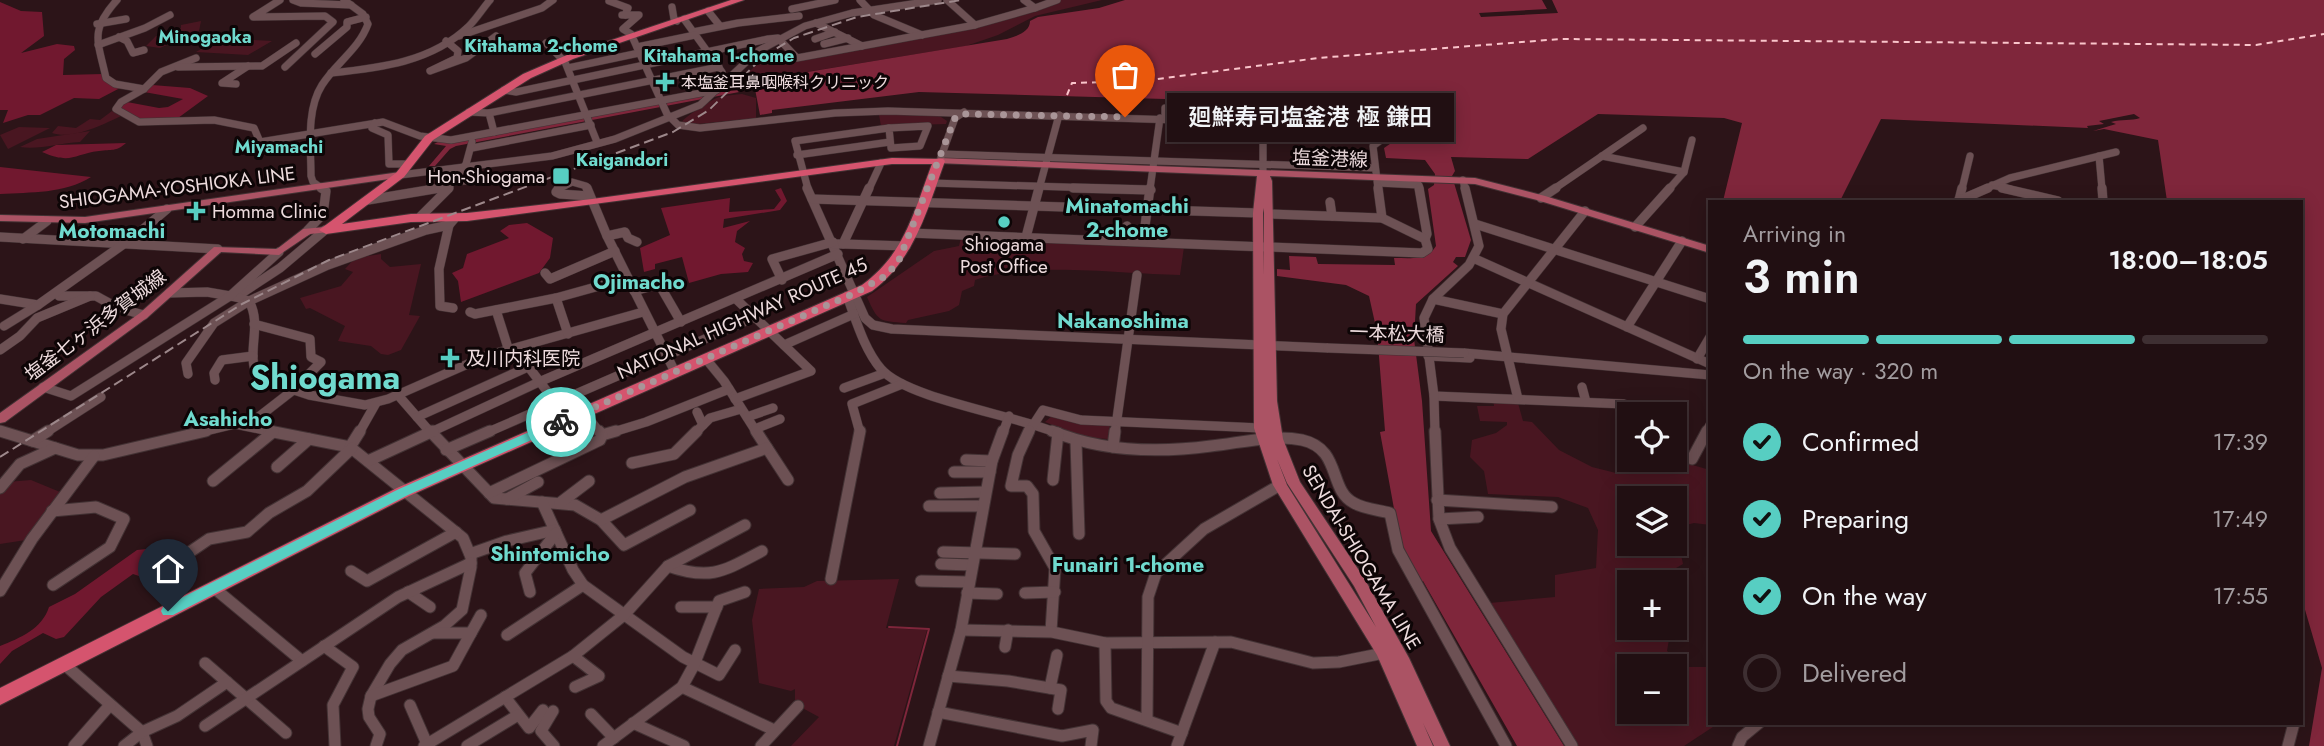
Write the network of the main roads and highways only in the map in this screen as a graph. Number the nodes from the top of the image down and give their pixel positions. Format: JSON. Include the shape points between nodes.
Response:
{"nodes":[{"id":1,"x":740,"y":0,"type":"edge"},
{"id":2,"x":941,"y":158,"type":"junction"},
{"id":3,"x":1263,"y":169,"type":"junction"},
{"id":4,"x":400,"y":175,"type":"junction"},
{"id":5,"x":0,"y":218,"type":"edge"},
{"id":6,"x":325,"y":230,"type":"junction"},
{"id":7,"x":1708,"y":249,"type":"edge"},
{"id":8,"x":0,"y":419,"type":"edge"},
{"id":9,"x":1267,"y":435,"type":"junction"},
{"id":10,"x":1390,"y":651,"type":"junction"},
{"id":11,"x":0,"y":697,"type":"edge"},
{"id":12,"x":1425,"y":746,"type":"edge"},
{"id":13,"x":1442,"y":746,"type":"edge"}],
"edges":[{"from":1,"to":4,"type":"highway","via":[[540,69],[429,138]]},
{"from":2,"to":3,"type":"main road","name":"塩釜港線"},
{"from":2,"to":6,"type":"highway","via":[[590,199],[452,221],[420,217]]},
{"from":2,"to":11,"type":"highway","name":"NATIONAL HIGHWAY ROUTE 45","via":[[908,239],[887,275],[851,295],[403,492]]},
{"from":3,"to":7,"type":"main road","name":"塩釜港線","via":[[1495,184]]},
{"from":3,"to":9,"type":"main road","name":"SENDAI-SHIOGAMA LINE","via":[[1267,181],[1264,345],[1273,427]]},
{"from":4,"to":5,"type":"main road","name":"SHIOGAMA-YOSHIOKA LINE","via":[[85,220]]},
{"from":4,"to":6,"type":"highway"},
{"from":6,"to":8,"type":"main road","name":"塩釜七ヶ浜多賀城線","via":[[307,231],[279,252],[218,250],[144,315]]},
{"from":9,"to":10,"type":"main road","name":"SENDAI-SHIOGAMA LINE","via":[[1359,582]]},
{"from":9,"to":10,"type":"main road","name":"SENDAI-SHIOGAMA LINE","via":[[1280,485]]},
{"from":10,"to":12,"type":"main road","name":"SENDAI-SHIOGAMA LINE"},
{"from":10,"to":13,"type":"main road","name":"SENDAI-SHIOGAMA LINE"}]}
